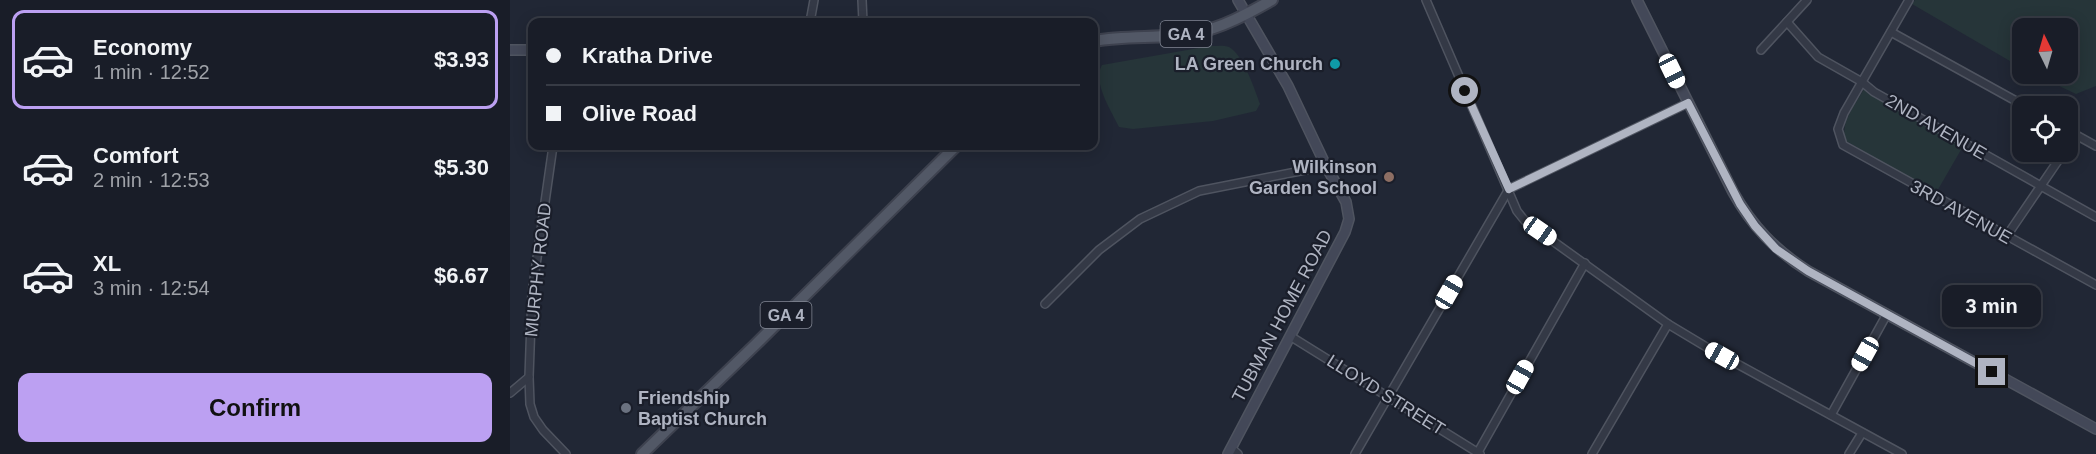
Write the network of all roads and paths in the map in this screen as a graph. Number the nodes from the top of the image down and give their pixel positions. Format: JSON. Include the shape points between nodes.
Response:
{"nodes":[{"id":1,"x":814,"y":0,"type":"edge"},
{"id":2,"x":862,"y":0,"type":"edge"},
{"id":3,"x":1238,"y":0,"type":"edge"},
{"id":4,"x":1272,"y":0,"type":"edge"},
{"id":5,"x":1426,"y":0,"type":"edge"},
{"id":6,"x":1637,"y":0,"type":"edge"},
{"id":7,"x":1807,"y":0,"type":"edge"},
{"id":8,"x":1909,"y":0,"type":"edge"},
{"id":9,"x":1246,"y":15,"type":"junction"},
{"id":10,"x":811,"y":18,"type":"edge"},
{"id":11,"x":863,"y":18,"type":"edge"},
{"id":12,"x":1787,"y":22,"type":"junction"},
{"id":13,"x":1890,"y":32,"type":"junction"},
{"id":14,"x":1098,"y":40,"type":"edge"},
{"id":15,"x":510,"y":50,"type":"edge"},
{"id":16,"x":528,"y":50,"type":"edge"},
{"id":17,"x":1761,"y":50,"type":"dead end"},
{"id":18,"x":1862,"y":82,"type":"junction"},
{"id":19,"x":2012,"y":99,"type":"edge"},
{"id":20,"x":1688,"y":103,"type":"junction"},
{"id":21,"x":2078,"y":136,"type":"edge"},
{"id":22,"x":2096,"y":146,"type":"edge"},
{"id":23,"x":552,"y":150,"type":"edge"},
{"id":24,"x":952,"y":150,"type":"edge"},
{"id":25,"x":2057,"y":162,"type":"edge"},
{"id":26,"x":1326,"y":166,"type":"junction"},
{"id":27,"x":2039,"y":186,"type":"junction"},
{"id":28,"x":1509,"y":189,"type":"junction"},
{"id":29,"x":2096,"y":217,"type":"edge"},
{"id":30,"x":2006,"y":237,"type":"junction"},
{"id":31,"x":1585,"y":263,"type":"junction"},
{"id":32,"x":2096,"y":285,"type":"edge"},
{"id":33,"x":1045,"y":304,"type":"dead end"},
{"id":34,"x":1887,"y":314,"type":"junction"},
{"id":35,"x":1668,"y":324,"type":"junction"},
{"id":36,"x":1290,"y":336,"type":"junction"},
{"id":37,"x":528,"y":377,"type":"junction"},
{"id":38,"x":510,"y":393,"type":"edge"},
{"id":39,"x":1389,"y":396,"type":"junction"},
{"id":40,"x":1831,"y":415,"type":"junction"},
{"id":41,"x":2096,"y":429,"type":"edge"},
{"id":42,"x":1862,"y":433,"type":"junction"},
{"id":43,"x":1233,"y":452,"type":"edge"},
{"id":44,"x":566,"y":454,"type":"edge"},
{"id":45,"x":642,"y":454,"type":"edge"},
{"id":46,"x":1355,"y":454,"type":"edge"},
{"id":47,"x":1478,"y":454,"type":"edge"},
{"id":48,"x":1592,"y":454,"type":"edge"},
{"id":49,"x":1849,"y":454,"type":"edge"},
{"id":50,"x":1902,"y":454,"type":"edge"}],
"edges":[{"from":1,"to":10,"type":"street"},
{"from":2,"to":11,"type":"street"},
{"from":3,"to":9,"type":"street","name":"TUBMAN HOME ROAD"},
{"from":4,"to":9,"type":"main road","number":"GA 4"},
{"from":5,"to":28,"type":"street"},
{"from":6,"to":20,"type":"street"},
{"from":7,"to":12,"type":"street"},
{"from":8,"to":13,"type":"street"},
{"from":9,"to":14,"type":"main road","number":"GA 4","via":[[1197,33]]},
{"from":9,"to":26,"type":"street","name":"TUBMAN HOME ROAD","via":[[1288,86]]},
{"from":12,"to":17,"type":"street"},
{"from":12,"to":18,"type":"street","name":"2ND AVENUE","via":[[1818,57]]},
{"from":13,"to":18,"type":"street"},
{"from":13,"to":19,"type":"street"},
{"from":15,"to":16,"type":"street"},
{"from":18,"to":27,"type":"street","name":"2ND AVENUE"},
{"from":18,"to":30,"type":"street","name":"3RD AVENUE","via":[[1838,129],[1843,145]]},
{"from":20,"to":28,"type":"street"},
{"from":20,"to":34,"type":"street","via":[[1740,204],[1768,242],[1808,271]]},
{"from":21,"to":22,"type":"street"},
{"from":23,"to":37,"type":"street","name":"MURPHY ROAD","via":[[532,293]]},
{"from":24,"to":45,"type":"main road","number":"GA 4"},
{"from":25,"to":27,"type":"street"},
{"from":26,"to":33,"type":"street","via":[[1199,191],[1140,219],[1099,250]]},
{"from":26,"to":36,"type":"street","name":"TUBMAN HOME ROAD","via":[[1346,202],[1349,219]]},
{"from":27,"to":29,"type":"street","name":"2ND AVENUE"},
{"from":27,"to":30,"type":"street"},
{"from":28,"to":31,"type":"street","via":[[1525,221]]},
{"from":28,"to":39,"type":"street"},
{"from":30,"to":32,"type":"street","name":"3RD AVENUE"},
{"from":31,"to":35,"type":"street"},
{"from":31,"to":47,"type":"street"},
{"from":34,"to":40,"type":"street"},
{"from":34,"to":41,"type":"street"},
{"from":35,"to":40,"type":"street"},
{"from":35,"to":48,"type":"street"},
{"from":36,"to":39,"type":"street","name":"LLOYD STREET"},
{"from":36,"to":43,"type":"street","name":"TUBMAN HOME ROAD"},
{"from":37,"to":38,"type":"street"},
{"from":37,"to":44,"type":"street","name":"MURPHY ROAD","via":[[534,417]]},
{"from":39,"to":46,"type":"street"},
{"from":39,"to":47,"type":"street","name":"LLOYD STREET"},
{"from":40,"to":42,"type":"street"},
{"from":42,"to":49,"type":"street"},
{"from":42,"to":50,"type":"street"}]}
